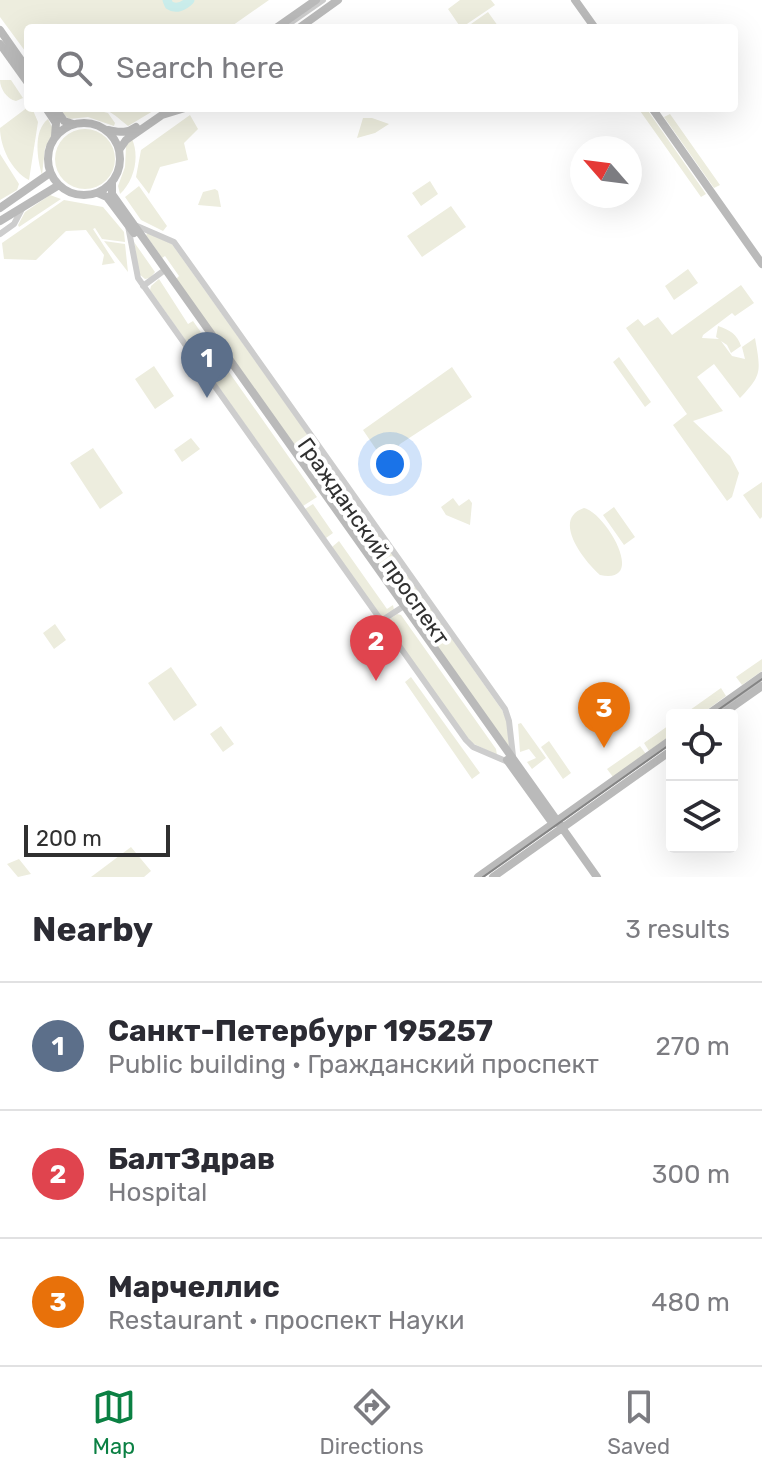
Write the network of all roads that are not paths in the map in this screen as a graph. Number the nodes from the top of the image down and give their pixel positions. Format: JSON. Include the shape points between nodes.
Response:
{"nodes":[{"id":1,"x":316,"y":0,"type":"edge"},
{"id":2,"x":323,"y":0,"type":"edge"},
{"id":3,"x":338,"y":0,"type":"edge"},
{"id":4,"x":575,"y":0,"type":"edge"},
{"id":5,"x":282,"y":24,"type":"edge"},
{"id":6,"x":289,"y":24,"type":"edge"},
{"id":7,"x":305,"y":24,"type":"edge"},
{"id":8,"x":592,"y":24,"type":"edge"},
{"id":9,"x":0,"y":30,"type":"edge"},
{"id":10,"x":0,"y":44,"type":"edge"},
{"id":11,"x":24,"y":64,"type":"edge"},
{"id":12,"x":24,"y":77,"type":"edge"},
{"id":13,"x":49,"y":112,"type":"edge"},
{"id":14,"x":58,"y":112,"type":"edge"},
{"id":15,"x":160,"y":112,"type":"edge"},
{"id":16,"x":161,"y":112,"type":"edge"},
{"id":17,"x":655,"y":112,"type":"edge"},
{"id":18,"x":74,"y":124,"type":"junction"},
{"id":19,"x":105,"y":129,"type":"junction"},
{"id":20,"x":55,"y":137,"type":"junction"},
{"id":21,"x":119,"y":150,"type":"junction"},
{"id":22,"x":50,"y":173,"type":"junction"},
{"id":23,"x":112,"y":182,"type":"junction"},
{"id":24,"x":59,"y":185,"type":"junction"},
{"id":25,"x":98,"y":193,"type":"junction"},
{"id":26,"x":23,"y":207,"type":"junction"},
{"id":27,"x":0,"y":208,"type":"edge"},
{"id":28,"x":0,"y":221,"type":"edge"},
{"id":29,"x":132,"y":226,"type":"junction"},
{"id":30,"x":0,"y":234,"type":"edge"},
{"id":31,"x":762,"y":264,"type":"edge"},
{"id":32,"x":162,"y":272,"type":"junction"},
{"id":33,"x":143,"y":286,"type":"junction"},
{"id":34,"x":402,"y":607,"type":"junction"},
{"id":35,"x":381,"y":621,"type":"junction"},
{"id":36,"x":762,"y":676,"type":"edge"},
{"id":37,"x":762,"y":686,"type":"edge"},
{"id":38,"x":715,"y":709,"type":"edge"},
{"id":39,"x":729,"y":709,"type":"edge"},
{"id":40,"x":666,"y":744,"type":"edge"},
{"id":41,"x":666,"y":754,"type":"edge"},
{"id":42,"x":511,"y":761,"type":"junction"},
{"id":43,"x":557,"y":826,"type":"junction"},
{"id":44,"x":478,"y":877,"type":"edge"},
{"id":45,"x":493,"y":877,"type":"edge"},
{"id":46,"x":590,"y":877,"type":"edge"},
{"id":47,"x":597,"y":877,"type":"edge"}],
"edges":[{"from":1,"to":5,"type":"main road"},
{"from":2,"to":6,"type":"street"},
{"from":3,"to":7,"type":"main road"},
{"from":4,"to":8,"type":"main road"},
{"from":9,"to":11,"type":"main road"},
{"from":10,"to":12,"type":"main road"},
{"from":13,"to":20,"type":"main road","via":[[56,123]]},
{"from":14,"to":18,"type":"main road"},
{"from":15,"to":19,"type":"main road","via":[[129,132]]},
{"from":16,"to":21,"type":"main road"},
{"from":17,"to":31,"type":"main road"},
{"from":18,"to":19,"type":"main road"},
{"from":18,"to":20,"type":"main road"},
{"from":19,"to":21,"type":"main road"},
{"from":20,"to":22,"type":"main road","via":[[48,154]]},
{"from":21,"to":23,"type":"main road","via":[[120,166]]},
{"from":22,"to":24,"type":"main road"},
{"from":22,"to":27,"type":"main road"},
{"from":23,"to":25,"type":"main road"},
{"from":23,"to":29,"type":"main road","name":"Гражданский проспект","via":[[112,194]]},
{"from":24,"to":25,"type":"main road","via":[[77,195]]},
{"from":24,"to":26,"type":"main road"},
{"from":25,"to":29,"type":"main road","name":"Гражданский проспект"},
{"from":26,"to":28,"type":"main road"},
{"from":26,"to":30,"type":"street","via":[[14,224]]},
{"from":29,"to":32,"type":"main road","name":"Гражданский проспект"},
{"from":29,"to":33,"type":"street","name":"Гражданский проспект","via":[[137,276]]},
{"from":29,"to":34,"type":"main road","name":"Гражданский проспект"},
{"from":29,"to":42,"type":"street","name":"Гражданский проспект","via":[[174,242],[505,709]]},
{"from":32,"to":33,"type":"street"},
{"from":32,"to":34,"type":"main road","name":"Гражданский проспект"},
{"from":33,"to":35,"type":"street"},
{"from":34,"to":35,"type":"street"},
{"from":34,"to":42,"type":"main road","name":"Гражданский проспект"},
{"from":35,"to":42,"type":"street","via":[[466,740]]},
{"from":36,"to":38,"type":"main road"},
{"from":37,"to":39,"type":"main road"},
{"from":40,"to":43,"type":"main road"},
{"from":41,"to":43,"type":"main road"},
{"from":42,"to":43,"type":"main road","name":"Гражданский проспект"},
{"from":43,"to":44,"type":"main road"},
{"from":43,"to":45,"type":"main road"},
{"from":43,"to":46,"type":"main road","name":"Гражданский проспект"},
{"from":43,"to":47,"type":"main road","name":"Гражданский проспект"}]}
